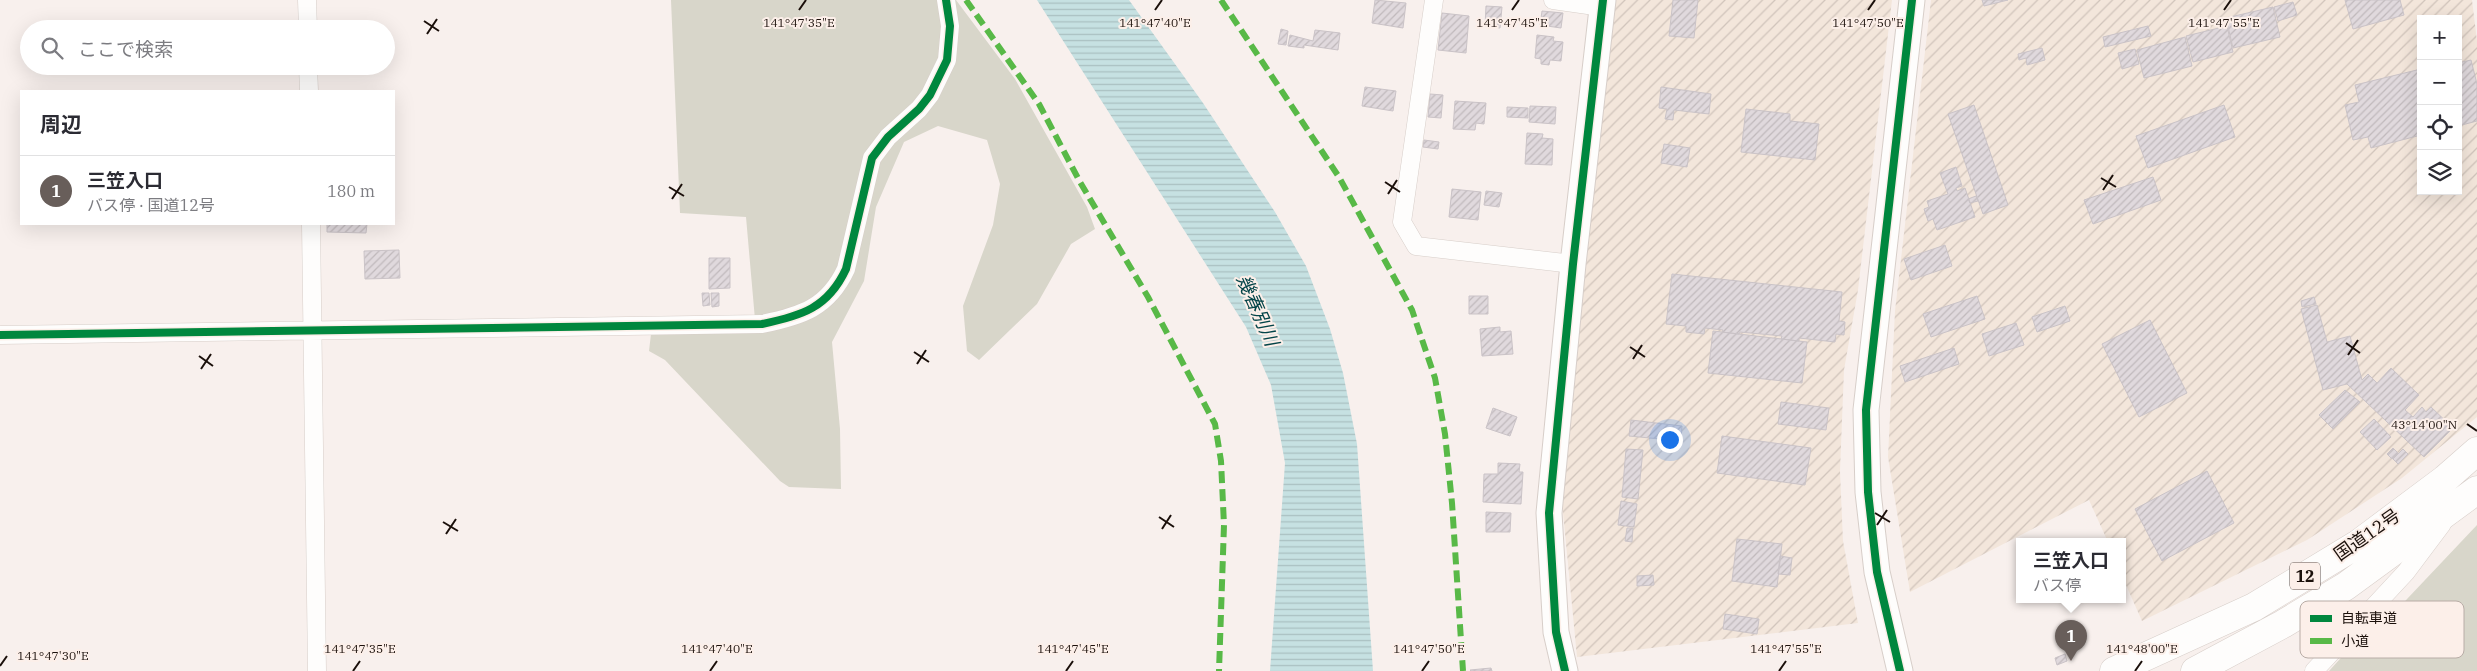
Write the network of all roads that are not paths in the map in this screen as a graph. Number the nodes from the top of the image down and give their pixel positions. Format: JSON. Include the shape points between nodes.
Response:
{"nodes":[{"id":1,"x":307,"y":0,"type":"edge"},
{"id":2,"x":946,"y":0,"type":"edge"},
{"id":3,"x":1434,"y":0,"type":"edge"},
{"id":4,"x":1553,"y":0,"type":"edge"},
{"id":5,"x":1912,"y":0,"type":"edge"},
{"id":6,"x":1603,"y":3,"type":"edge"},
{"id":7,"x":308,"y":20,"type":"edge"},
{"id":8,"x":308,"y":75,"type":"edge"},
{"id":9,"x":309,"y":90,"type":"edge"},
{"id":10,"x":311,"y":225,"type":"edge"},
{"id":11,"x":1573,"y":264,"type":"junction"},
{"id":12,"x":312,"y":330,"type":"junction"},
{"id":13,"x":0,"y":335,"type":"edge"},
{"id":14,"x":2477,"y":451,"type":"edge"},
{"id":15,"x":2477,"y":490,"type":"edge"},
{"id":16,"x":2451,"y":511,"type":"junction"},
{"id":17,"x":2321,"y":601,"type":"edge"},
{"id":18,"x":2379,"y":601,"type":"edge"},
{"id":19,"x":2300,"y":614,"type":"edge"},
{"id":20,"x":2326,"y":658,"type":"edge"},
{"id":21,"x":317,"y":671,"type":"edge"},
{"id":22,"x":1566,"y":671,"type":"edge"},
{"id":23,"x":1900,"y":671,"type":"edge"},
{"id":24,"x":2114,"y":671,"type":"edge"},
{"id":25,"x":2195,"y":671,"type":"edge"},
{"id":26,"x":2314,"y":671,"type":"edge"}],
"edges":[{"from":1,"to":7,"type":"street"},
{"from":2,"to":12,"type":"street","via":[[950,41],[940,78],[919,109],[888,137],[872,158],[846,269],[830,294],[805,313],[762,324]]},
{"from":3,"to":11,"type":"street","via":[[1402,222],[1416,246]]},
{"from":4,"to":6,"type":"street"},
{"from":5,"to":23,"type":"street","via":[[1866,410],[1868,492],[1877,572]]},
{"from":6,"to":11,"type":"street"},
{"from":8,"to":9,"type":"street"},
{"from":10,"to":12,"type":"street"},
{"from":11,"to":22,"type":"street","via":[[1549,513],[1556,632]]},
{"from":12,"to":13,"type":"street"},
{"from":12,"to":21,"type":"street"},
{"from":14,"to":24,"type":"highway","name":"国道12号","number":"12","via":[[2446,479],[2358,544],[2254,607]]},
{"from":15,"to":16,"type":"highway","name":"国道12号","number":"12"},
{"from":16,"to":17,"type":"highway","name":"国道12号","number":"12"},
{"from":16,"to":18,"type":"street","via":[[2406,572]]},
{"from":19,"to":25,"type":"highway","name":"国道12号","number":"12"},
{"from":20,"to":26,"type":"street"}]}
